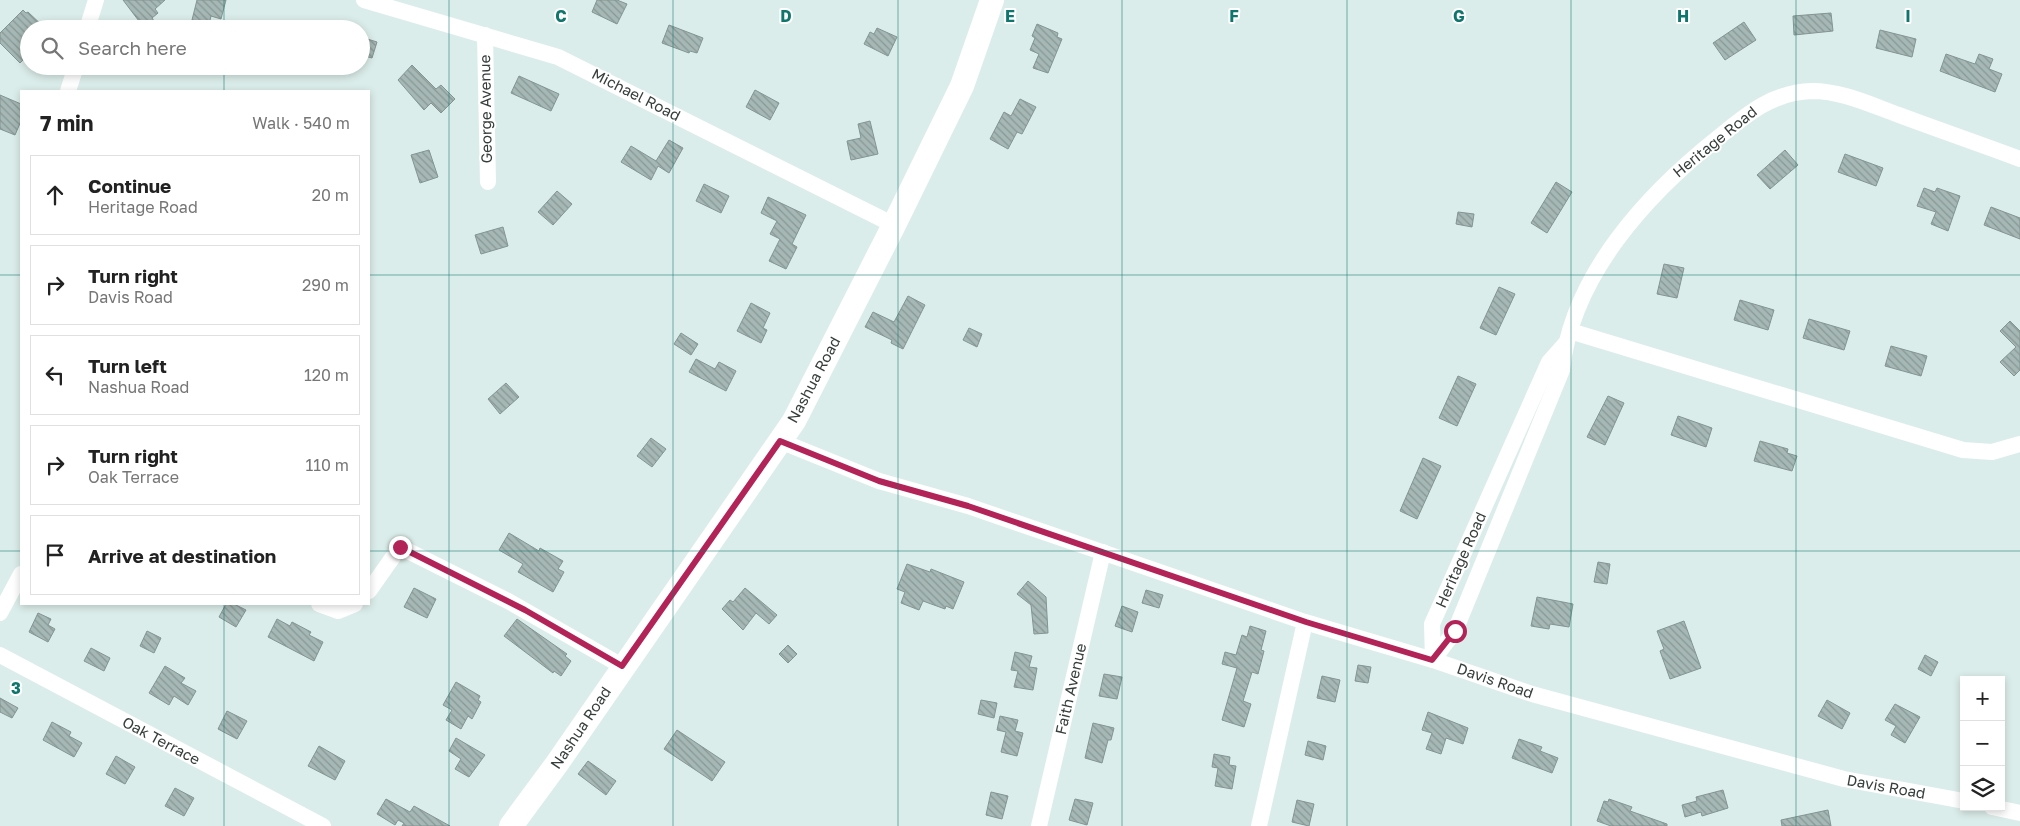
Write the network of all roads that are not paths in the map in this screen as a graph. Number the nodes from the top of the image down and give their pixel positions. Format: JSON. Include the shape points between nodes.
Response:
{"nodes":[{"id":1,"x":96,"y":0,"type":"edge"},
{"id":2,"x":364,"y":0,"type":"edge"},
{"id":3,"x":992,"y":0,"type":"edge"},
{"id":4,"x":90,"y":20,"type":"edge"},
{"id":5,"x":485,"y":35,"type":"junction"},
{"id":6,"x":73,"y":75,"type":"edge"},
{"id":7,"x":68,"y":90,"type":"edge"},
{"id":8,"x":2020,"y":159,"type":"edge"},
{"id":9,"x":488,"y":182,"type":"dead end"},
{"id":10,"x":894,"y":225,"type":"junction"},
{"id":11,"x":1568,"y":338,"type":"junction"},
{"id":12,"x":780,"y":441,"type":"junction"},
{"id":13,"x":2020,"y":444,"type":"edge"},
{"id":14,"x":1103,"y":552,"type":"junction"},
{"id":15,"x":20,"y":576,"type":"edge"},
{"id":16,"x":370,"y":590,"type":"edge"},
{"id":17,"x":321,"y":605,"type":"edge"},
{"id":18,"x":353,"y":605,"type":"edge"},
{"id":19,"x":0,"y":613,"type":"edge"},
{"id":20,"x":1306,"y":622,"type":"junction"},
{"id":21,"x":0,"y":656,"type":"edge"},
{"id":22,"x":1432,"y":660,"type":"junction"},
{"id":23,"x":622,"y":666,"type":"junction"},
{"id":24,"x":1960,"y":800,"type":"edge"},
{"id":25,"x":2005,"y":810,"type":"edge"},
{"id":26,"x":2020,"y":813,"type":"edge"},
{"id":27,"x":323,"y":826,"type":"edge"},
{"id":28,"x":511,"y":826,"type":"edge"},
{"id":29,"x":1039,"y":826,"type":"edge"},
{"id":30,"x":1260,"y":826,"type":"edge"}],
"edges":[{"from":1,"to":4,"type":"street"},
{"from":2,"to":5,"type":"street","name":"Michael Road"},
{"from":3,"to":10,"type":"main road","name":"Nashua Road","via":[[962,86]]},
{"from":5,"to":9,"type":"street","name":"George Avenue"},
{"from":5,"to":10,"type":"street","name":"Michael Road","via":[[574,64]]},
{"from":6,"to":7,"type":"street"},
{"from":8,"to":11,"type":"street","name":"Heritage Road","via":[[1837,94],[1803,92],[1771,100],[1749,113],[1679,170],[1642,207],[1600,268]]},
{"from":10,"to":12,"type":"main road","name":"Nashua Road","via":[[794,420]]},
{"from":11,"to":13,"type":"street","via":[[1962,450],[1992,452]]},
{"from":11,"to":22,"type":"street","name":"Heritage Road","via":[[1562,370],[1459,622]]},
{"from":11,"to":22,"type":"street","name":"Heritage Road","via":[[1548,362],[1432,624]]},
{"from":12,"to":14,"type":"street","name":"Davis Road","via":[[879,481],[968,506]]},
{"from":12,"to":23,"type":"main road","name":"Nashua Road"},
{"from":14,"to":20,"type":"street","name":"Davis Road"},
{"from":14,"to":29,"type":"street","name":"Faith Avenue"},
{"from":15,"to":19,"type":"street"},
{"from":16,"to":23,"type":"street","via":[[400,547],[525,610]]},
{"from":17,"to":18,"type":"street","via":[[338,611]]},
{"from":20,"to":22,"type":"street","name":"Davis Road"},
{"from":20,"to":30,"type":"street"},
{"from":21,"to":27,"type":"street","name":"Oak Terrace"},
{"from":22,"to":24,"type":"street","name":"Davis Road","via":[[1532,694],[1746,754],[1844,779]]},
{"from":23,"to":28,"type":"main road","name":"Nashua Road"},
{"from":25,"to":26,"type":"street"}]}
